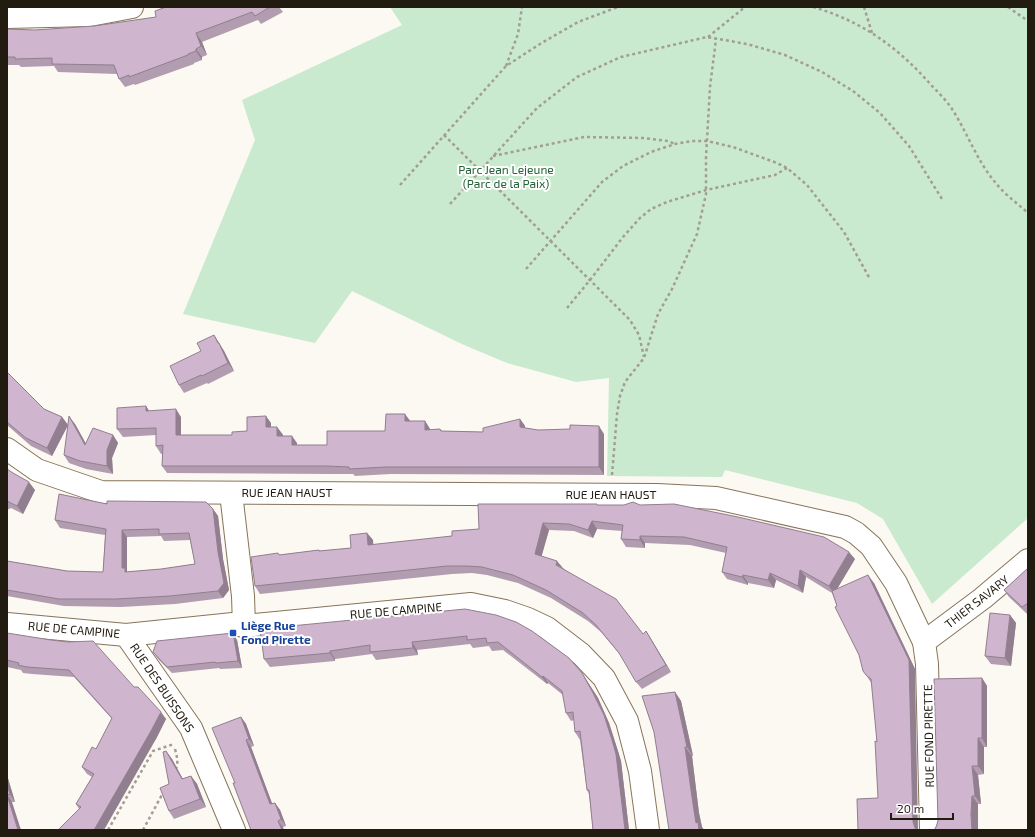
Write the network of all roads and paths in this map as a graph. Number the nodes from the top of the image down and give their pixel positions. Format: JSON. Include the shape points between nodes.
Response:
{"nodes":[{"id":1,"x":132,"y":7,"type":"edge"},
{"id":2,"x":522,"y":7,"type":"edge"},
{"id":3,"x":618,"y":7,"type":"edge"},
{"id":4,"x":745,"y":7,"type":"edge"},
{"id":5,"x":813,"y":7,"type":"edge"},
{"id":6,"x":864,"y":7,"type":"edge"},
{"id":7,"x":1008,"y":7,"type":"edge"},
{"id":8,"x":7,"y":17,"type":"edge"},
{"id":9,"x":1028,"y":21,"type":"edge"},
{"id":10,"x":872,"y":34,"type":"junction"},
{"id":11,"x":707,"y":37,"type":"junction"},
{"id":12,"x":716,"y":39,"type":"junction"},
{"id":13,"x":506,"y":66,"type":"junction"},
{"id":14,"x":444,"y":135,"type":"junction"},
{"id":15,"x":707,"y":141,"type":"junction"},
{"id":16,"x":675,"y":144,"type":"junction"},
{"id":17,"x":493,"y":156,"type":"junction"},
{"id":18,"x":787,"y":168,"type":"junction"},
{"id":19,"x":481,"y":170,"type":"junction"},
{"id":20,"x":400,"y":185,"type":"dead end"},
{"id":21,"x":706,"y":190,"type":"junction"},
{"id":22,"x":942,"y":199,"type":"dead end"},
{"id":23,"x":450,"y":204,"type":"dead end"},
{"id":24,"x":1028,"y":213,"type":"edge"},
{"id":25,"x":551,"y":241,"type":"junction"},
{"id":26,"x":526,"y":269,"type":"dead end"},
{"id":27,"x":590,"y":280,"type":"junction"},
{"id":28,"x":870,"y":280,"type":"dead end"},
{"id":29,"x":567,"y":308,"type":"dead end"},
{"id":30,"x":644,"y":358,"type":"junction"},
{"id":31,"x":7,"y":449,"type":"edge"},
{"id":32,"x":231,"y":493,"type":"junction"},
{"id":33,"x":610,"y":495,"type":"junction"},
{"id":34,"x":1028,"y":560,"type":"edge"},
{"id":35,"x":7,"y":624,"type":"edge"},
{"id":36,"x":244,"y":626,"type":"junction"},
{"id":37,"x":126,"y":635,"type":"junction"},
{"id":38,"x":924,"y":642,"type":"junction"},
{"id":39,"x":174,"y":772,"type":"edge"},
{"id":40,"x":167,"y":785,"type":"edge"},
{"id":41,"x":108,"y":830,"type":"edge"},
{"id":42,"x":143,"y":830,"type":"edge"},
{"id":43,"x":234,"y":830,"type":"edge"},
{"id":44,"x":648,"y":830,"type":"edge"},
{"id":45,"x":931,"y":830,"type":"edge"}],
"edges":[{"from":1,"to":8,"type":"street","via":[[90,15]]},
{"from":2,"to":13,"type":"path","via":[[518,34]]},
{"from":3,"to":13,"type":"path","via":[[578,22]]},
{"from":4,"to":11,"type":"path"},
{"from":5,"to":10,"type":"path","via":[[848,19]]},
{"from":6,"to":10,"type":"path"},
{"from":7,"to":9,"type":"path"},
{"from":10,"to":24,"type":"path","via":[[894,48],[915,67],[952,108],[994,182]]},
{"from":11,"to":12,"type":"path"},
{"from":11,"to":17,"type":"path","via":[[621,57],[577,77],[537,108]]},
{"from":12,"to":15,"type":"path"},
{"from":12,"to":22,"type":"path","via":[[747,44],[785,55],[822,72],[853,91],[880,113],[909,146]]},
{"from":13,"to":14,"type":"path"},
{"from":14,"to":19,"type":"path"},
{"from":14,"to":20,"type":"path"},
{"from":15,"to":16,"type":"path"},
{"from":15,"to":18,"type":"path","via":[[733,147]]},
{"from":15,"to":21,"type":"path"},
{"from":16,"to":17,"type":"path","via":[[643,138],[584,137]]},
{"from":16,"to":25,"type":"path","via":[[623,166],[602,182]]},
{"from":17,"to":19,"type":"path"},
{"from":18,"to":21,"type":"path","via":[[775,175]]},
{"from":18,"to":28,"type":"path","via":[[807,185],[844,232]]},
{"from":19,"to":23,"type":"path"},
{"from":19,"to":25,"type":"path"},
{"from":21,"to":27,"type":"path","via":[[650,209],[623,237]]},
{"from":21,"to":30,"type":"path","via":[[697,234],[658,314]]},
{"from":25,"to":26,"type":"path"},
{"from":25,"to":27,"type":"path"},
{"from":27,"to":29,"type":"path"},
{"from":27,"to":30,"type":"path","via":[[630,320],[638,335]]},
{"from":30,"to":33,"type":"path","via":[[625,382],[620,396]]},
{"from":31,"to":32,"type":"street","name":"RUE JEAN HAUST","via":[[38,470],[101,492]]},
{"from":32,"to":33,"type":"street","name":"RUE JEAN HAUST"},
{"from":32,"to":36,"type":"street","name":"RUE JEAN HAUST"},
{"from":33,"to":38,"type":"street","name":"RUE JEAN HAUST","via":[[716,498],[845,527],[871,546],[880,558],[896,583]]},
{"from":34,"to":38,"type":"street","name":"THIER SAVARY"},
{"from":35,"to":37,"type":"street","name":"RUE DE CAMPINE"},
{"from":36,"to":37,"type":"street","name":"RUE DE CAMPINE","via":[[233,624]]},
{"from":36,"to":44,"type":"street","name":"RUE DE CAMPINE","via":[[471,604],[528,618],[547,628],[582,654],[604,678],[627,721],[640,771]]},
{"from":37,"to":43,"type":"street","name":"RUE DES BUISSONS","via":[[191,728]]},
{"from":38,"to":45,"type":"street","name":"RUE FOND PIRETTE","via":[[927,664]]},
{"from":39,"to":41,"type":"path","via":[[178,762],[174,745],[153,751]]},
{"from":40,"to":42,"type":"path"}]}
